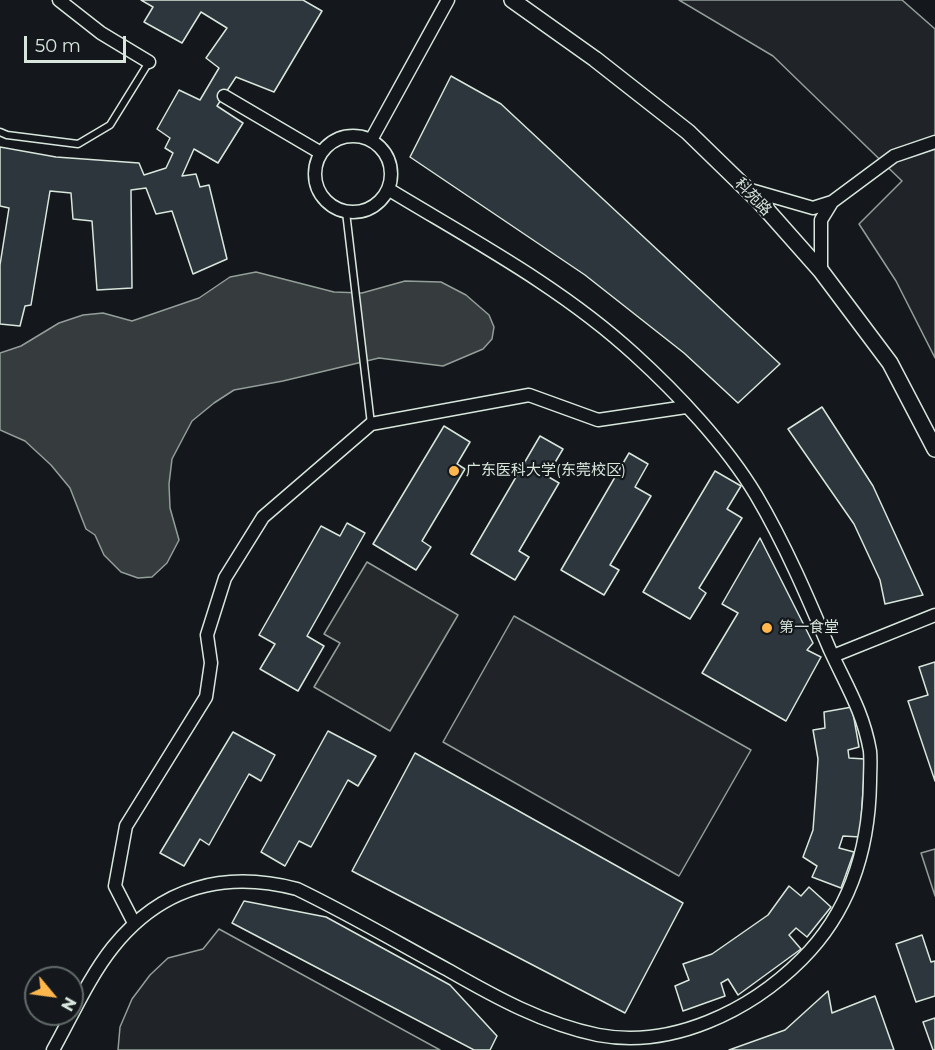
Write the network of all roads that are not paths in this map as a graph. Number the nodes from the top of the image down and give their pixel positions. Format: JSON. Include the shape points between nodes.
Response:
{"nodes":[{"id":1,"x":59,"y":0,"type":"edge"},
{"id":2,"x":448,"y":0,"type":"edge"},
{"id":3,"x":512,"y":0,"type":"edge"},
{"id":4,"x":149,"y":62,"type":"joint"},
{"id":5,"x":224,"y":96,"type":"dead end"},
{"id":6,"x":0,"y":132,"type":"edge"},
{"id":7,"x":371,"y":140,"type":"junction"},
{"id":8,"x":935,"y":142,"type":"edge"},
{"id":9,"x":321,"y":153,"type":"junction"},
{"id":10,"x":388,"y":189,"type":"junction"},
{"id":11,"x":747,"y":189,"type":"junction"},
{"id":12,"x":832,"y":202,"type":"junction"},
{"id":13,"x":346,"y":212,"type":"junction"},
{"id":14,"x":821,"y":271,"type":"junction"},
{"id":15,"x":686,"y":407,"type":"junction"},
{"id":16,"x":371,"y":424,"type":"junction"},
{"id":17,"x":935,"y":449,"type":"edge"},
{"id":18,"x":935,"y":615,"type":"edge"},
{"id":19,"x":833,"y":656,"type":"junction"},
{"id":20,"x":134,"y":923,"type":"junction"},
{"id":21,"x":52,"y":1050,"type":"edge"}],
"edges":[{"from":1,"to":4,"type":"street","via":[[101,33]]},
{"from":2,"to":7,"type":"street"},
{"from":3,"to":11,"type":"street","name":"科苑路","via":[[688,132]]},
{"from":4,"to":6,"type":"lane","via":[[110,125],[78,144]]},
{"from":5,"to":9,"type":"street"},
{"from":7,"to":9,"type":"street","via":[[354,135],[338,138]]},
{"from":7,"to":10,"type":"street","via":[[388,158]]},
{"from":8,"to":12,"type":"street","via":[[894,156]]},
{"from":9,"to":13,"type":"street","via":[[314,174],[319,192],[329,204]]},
{"from":10,"to":13,"type":"street","via":[[374,205],[363,211]]},
{"from":10,"to":15,"type":"street","via":[[524,270],[583,311],[634,354]]},
{"from":11,"to":12,"type":"street","via":[[813,208]]},
{"from":11,"to":14,"type":"street","name":"科苑路"},
{"from":12,"to":14,"type":"street","via":[[821,220]]},
{"from":13,"to":16,"type":"lane"},
{"from":14,"to":17,"type":"street","name":"科苑路","via":[[890,363]]},
{"from":15,"to":16,"type":"street","via":[[598,420],[529,395]]},
{"from":15,"to":19,"type":"street","via":[[756,495]]},
{"from":16,"to":20,"type":"street","via":[[263,517],[225,578],[207,635],[211,663],[206,697],[126,826],[115,886]]},
{"from":18,"to":19,"type":"street"},
{"from":19,"to":20,"type":"street","via":[[855,696],[870,753],[867,834],[858,864],[832,922],[812,949],[767,989],[701,1025],[669,1035],[633,1038],[598,1035],[562,1024],[492,995],[329,904],[268,881],[211,883],[181,892]]},
{"from":20,"to":21,"type":"street","via":[[111,949]]}]}
